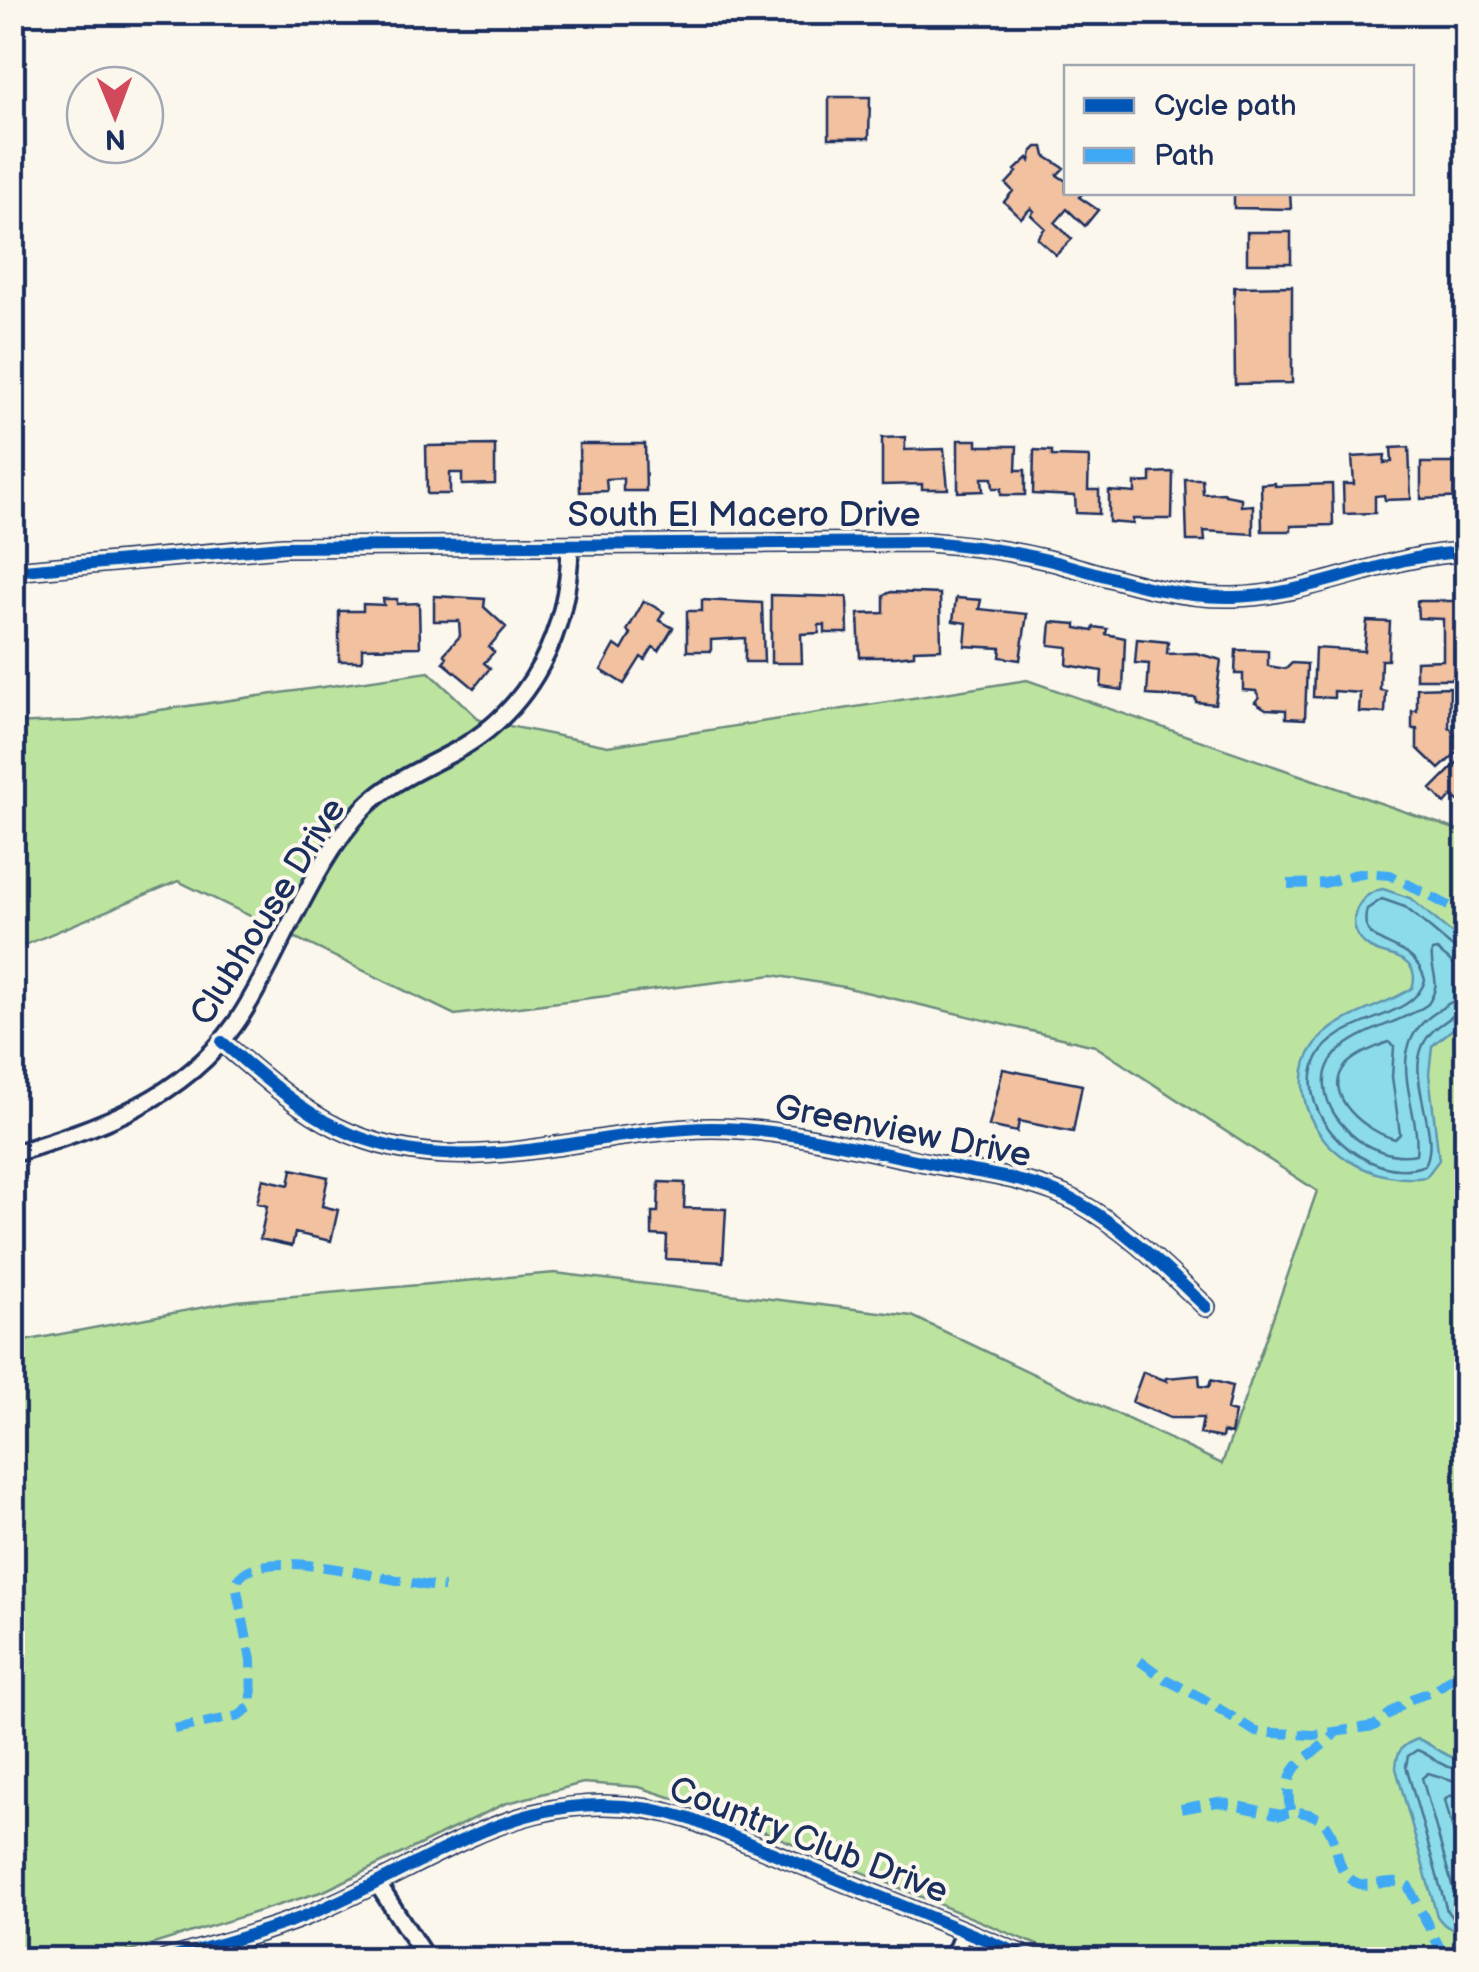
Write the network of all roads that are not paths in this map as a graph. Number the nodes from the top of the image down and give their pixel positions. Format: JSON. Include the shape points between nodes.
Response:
{"nodes":[{"id":1,"x":570,"y":545,"type":"junction"},
{"id":2,"x":1466,"y":552,"type":"edge"},
{"id":3,"x":12,"y":572,"type":"edge"},
{"id":4,"x":222,"y":1042,"type":"junction"},
{"id":5,"x":12,"y":1154,"type":"edge"},
{"id":6,"x":1206,"y":1306,"type":"dead end"},
{"id":7,"x":377,"y":1882,"type":"junction"},
{"id":8,"x":964,"y":1931,"type":"junction"},
{"id":9,"x":165,"y":1960,"type":"edge"},
{"id":10,"x":427,"y":1960,"type":"edge"},
{"id":11,"x":952,"y":1960,"type":"edge"},
{"id":12,"x":1036,"y":1960,"type":"edge"}],
"edges":[{"from":1,"to":2,"type":"street","name":"South El Macero Drive","via":[[940,542],[1028,556],[1142,588],[1234,597],[1294,591],[1420,557]]},
{"from":1,"to":3,"type":"street","name":"South El Macero Drive","via":[[282,546]]},
{"from":1,"to":4,"type":"street","name":"Clubhouse Drive","via":[[558,630],[529,686],[475,740],[408,774],[364,808],[324,864]]},
{"from":4,"to":5,"type":"street","name":"Clubhouse Drive","via":[[152,1102]]},
{"from":4,"to":6,"type":"street","name":"Greenview Drive","via":[[336,1128],[386,1147],[492,1156],[715,1128],[791,1135],[1036,1185],[1077,1202],[1137,1243]]},
{"from":7,"to":8,"type":"street","name":"Country Club Drive","via":[[531,1812],[607,1803],[690,1819]]},
{"from":7,"to":9,"type":"street","name":"Country Club Drive","via":[[310,1914]]},
{"from":7,"to":10,"type":"street"},
{"from":8,"to":11,"type":"street"},
{"from":8,"to":12,"type":"street","name":"Country Club Drive"}]}
